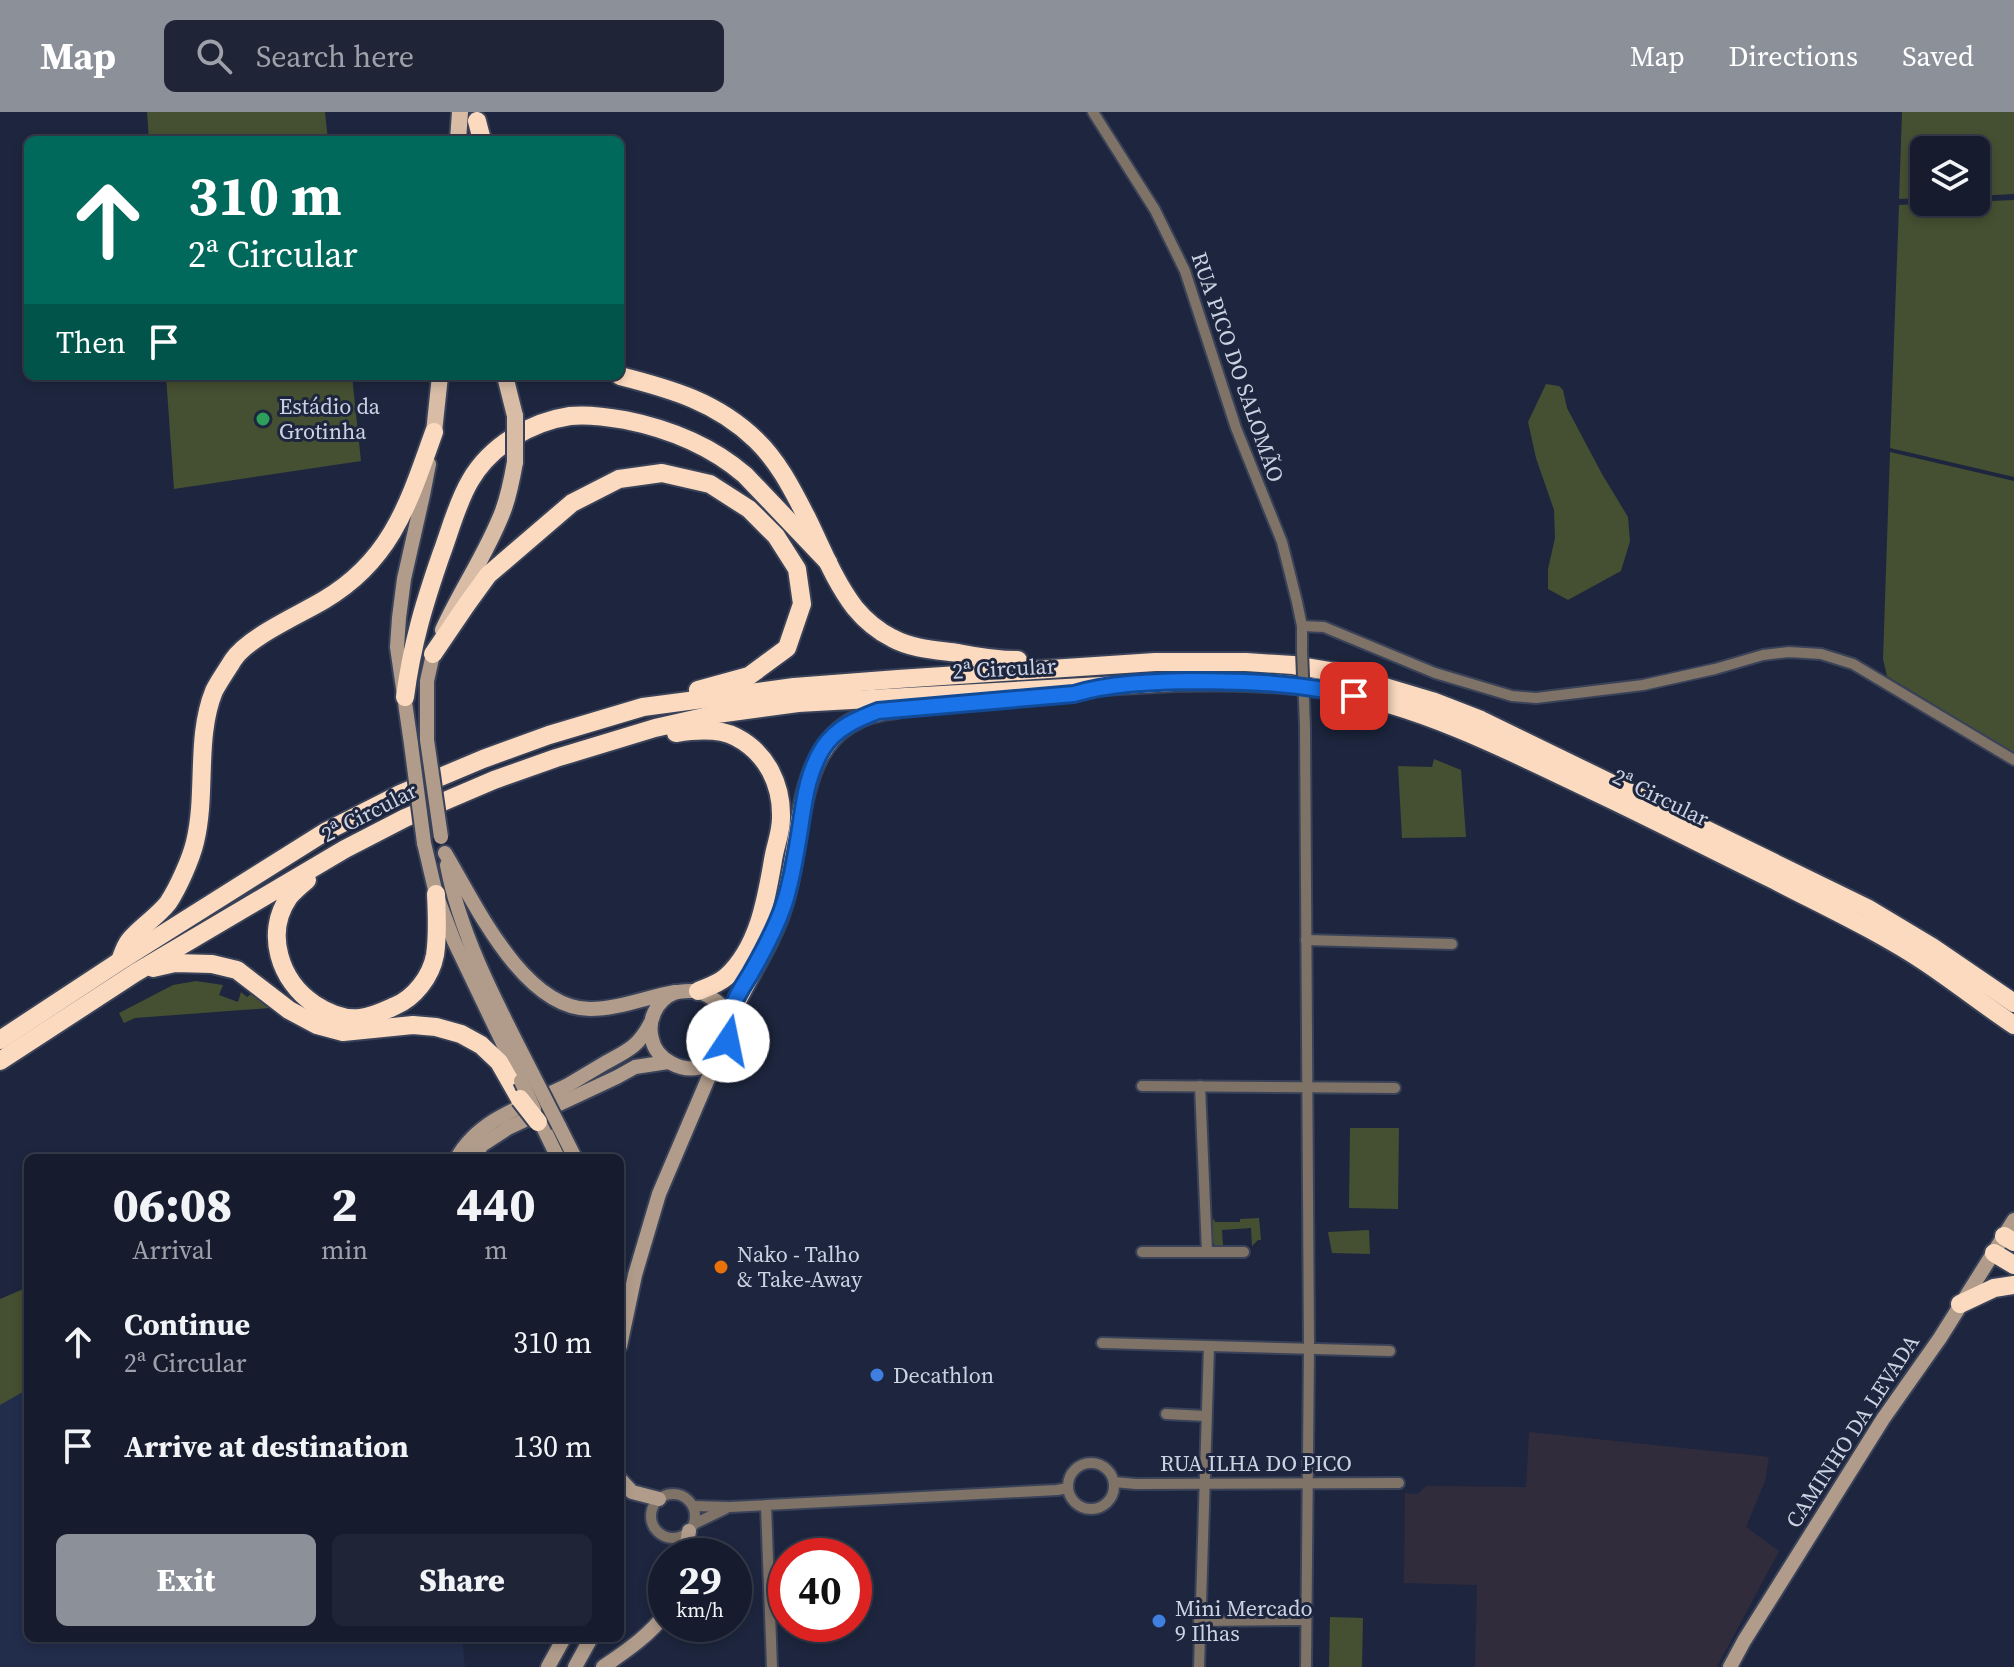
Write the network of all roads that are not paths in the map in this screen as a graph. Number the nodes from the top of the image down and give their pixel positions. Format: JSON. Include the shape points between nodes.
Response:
{"nodes":[{"id":1,"x":1093,"y":112,"type":"edge"},
{"id":2,"x":624,"y":377,"type":"edge"},
{"id":3,"x":440,"y":380,"type":"edge"},
{"id":4,"x":506,"y":380,"type":"edge"},
{"id":5,"x":434,"y":432,"type":"junction"},
{"id":6,"x":828,"y":562,"type":"junction"},
{"id":7,"x":1302,"y":626,"type":"junction"},
{"id":8,"x":433,"y":654,"type":"junction"},
{"id":9,"x":1122,"y":664,"type":"junction"},
{"id":10,"x":1098,"y":687,"type":"junction"},
{"id":11,"x":405,"y":697,"type":"junction"},
{"id":12,"x":643,"y":707,"type":"junction"},
{"id":13,"x":596,"y":746,"type":"junction"},
{"id":14,"x":2014,"y":760,"type":"edge"},
{"id":15,"x":345,"y":849,"type":"junction"},
{"id":16,"x":445,"y":853,"type":"junction"},
{"id":17,"x":436,"y":894,"type":"junction"},
{"id":18,"x":1306,"y":940,"type":"junction"},
{"id":19,"x":1452,"y":944,"type":"dead end"},
{"id":20,"x":127,"y":967,"type":"junction"},
{"id":21,"x":698,"y":991,"type":"junction"},
{"id":22,"x":675,"y":992,"type":"junction"},
{"id":23,"x":2014,"y":1003,"type":"edge"},
{"id":24,"x":730,"y":1016,"type":"junction"},
{"id":25,"x":650,"y":1023,"type":"junction"},
{"id":26,"x":2014,"y":1025,"type":"edge"},
{"id":27,"x":0,"y":1040,"type":"edge"},
{"id":28,"x":716,"y":1060,"type":"junction"},
{"id":29,"x":0,"y":1061,"type":"edge"},
{"id":30,"x":668,"y":1062,"type":"junction"},
{"id":31,"x":525,"y":1085,"type":"junction"},
{"id":32,"x":1142,"y":1086,"type":"dead end"},
{"id":33,"x":1200,"y":1086,"type":"junction"},
{"id":34,"x":1307,"y":1087,"type":"junction"},
{"id":35,"x":1395,"y":1088,"type":"dead end"},
{"id":36,"x":545,"y":1125,"type":"junction"},
{"id":37,"x":459,"y":1154,"type":"edge"},
{"id":38,"x":476,"y":1154,"type":"edge"},
{"id":39,"x":556,"y":1154,"type":"edge"},
{"id":40,"x":571,"y":1154,"type":"edge"},
{"id":41,"x":2011,"y":1233,"type":"edge"},
{"id":42,"x":1142,"y":1252,"type":"dead end"},
{"id":43,"x":1207,"y":1252,"type":"junction"},
{"id":44,"x":1244,"y":1252,"type":"dead end"},
{"id":45,"x":1994,"y":1253,"type":"junction"},
{"id":46,"x":2014,"y":1265,"type":"edge"},
{"id":47,"x":2014,"y":1285,"type":"edge"},
{"id":48,"x":1960,"y":1304,"type":"junction"},
{"id":49,"x":624,"y":1327,"type":"edge"},
{"id":50,"x":1102,"y":1343,"type":"dead end"},
{"id":51,"x":1209,"y":1346,"type":"junction"},
{"id":52,"x":1309,"y":1349,"type":"junction"},
{"id":53,"x":1390,"y":1351,"type":"dead end"},
{"id":54,"x":1166,"y":1414,"type":"dead end"},
{"id":55,"x":1206,"y":1416,"type":"junction"},
{"id":56,"x":1114,"y":1482,"type":"junction"},
{"id":57,"x":1306,"y":1482,"type":"junction"},
{"id":58,"x":624,"y":1483,"type":"edge"},
{"id":59,"x":1204,"y":1483,"type":"junction"},
{"id":60,"x":1399,"y":1483,"type":"dead end"},
{"id":61,"x":1068,"y":1488,"type":"junction"},
{"id":62,"x":659,"y":1499,"type":"junction"},
{"id":63,"x":693,"y":1506,"type":"junction"},
{"id":64,"x":766,"y":1506,"type":"junction"},
{"id":65,"x":730,"y":1507,"type":"junction"},
{"id":66,"x":692,"y":1527,"type":"junction"},
{"id":67,"x":689,"y":1538,"type":"edge"},
{"id":68,"x":1306,"y":1620,"type":"junction"},
{"id":69,"x":1199,"y":1621,"type":"junction"},
{"id":70,"x":648,"y":1634,"type":"edge"},
{"id":71,"x":562,"y":1642,"type":"edge"},
{"id":72,"x":589,"y":1642,"type":"edge"},
{"id":73,"x":548,"y":1667,"type":"edge"},
{"id":74,"x":575,"y":1667,"type":"edge"},
{"id":75,"x":603,"y":1667,"type":"edge"},
{"id":76,"x":772,"y":1667,"type":"edge"},
{"id":77,"x":1199,"y":1667,"type":"edge"},
{"id":78,"x":1306,"y":1667,"type":"edge"},
{"id":79,"x":1730,"y":1667,"type":"edge"}],
"edges":[{"from":1,"to":7,"type":"street","name":"RUA PICO DO SALOMÃO","via":[[1155,210],[1185,271],[1236,428],[1282,542]]},
{"from":2,"to":6,"type":"highway","via":[[700,401],[758,442],[788,482]]},
{"from":3,"to":5,"type":"main road"},
{"from":4,"to":8,"type":"main road","bridge":true,"via":[[515,416],[509,493]]},
{"from":5,"to":11,"type":"main road","via":[[399,618],[397,647]]},
{"from":5,"to":20,"type":"highway","via":[[412,494],[376,557],[348,585],[236,656],[215,691],[206,723],[195,842],[168,902],[128,942]]},
{"from":6,"to":9,"type":"highway","via":[[871,625],[909,645],[991,660]]},
{"from":6,"to":11,"type":"highway","via":[[731,462],[685,436],[609,417],[571,416],[545,423],[497,447],[470,482],[422,609]]},
{"from":7,"to":14,"type":"street","via":[[1324,627],[1435,673],[1536,698],[1643,685],[1763,655],[1821,654],[1853,664]]},
{"from":7,"to":18,"type":"street","name":"RUA PICO DO SALOMÃO","bridge":true},
{"from":8,"to":12,"type":"highway","via":[[488,575],[572,503],[619,479],[662,473],[710,484],[749,509],[776,536],[797,569],[802,604],[787,648],[749,676]]},
{"from":8,"to":16,"type":"main road","bridge":true,"via":[[427,681],[427,740]]},
{"from":9,"to":12,"type":"highway","name":"2ª Circular","via":[[794,687]]},
{"from":9,"to":23,"type":"highway","name":"2ª Circular","via":[[1293,665],[1432,701],[1867,908]]},
{"from":10,"to":13,"type":"highway","name":"2ª Circular","via":[[784,705],[717,714]]},
{"from":10,"to":24,"type":"highway","via":[[1074,694],[878,711],[839,730],[813,765],[783,906]]},
{"from":10,"to":26,"type":"highway","name":"2ª Circular","via":[[1288,684],[1375,701],[1430,719],[1617,802],[1858,923]]},
{"from":11,"to":17,"type":"main road","bridge":true},
{"from":12,"to":20,"type":"highway","name":"2ª Circular","via":[[549,735],[400,794],[325,832]]},
{"from":13,"to":15,"type":"highway","name":"2ª Circular","via":[[494,780]]},
{"from":13,"to":21,"type":"highway","via":[[712,731],[736,737],[764,759],[774,775],[780,833],[756,932],[724,979]]},
{"from":15,"to":17,"type":"highway","via":[[291,895],[277,929],[290,982],[328,1013],[359,1018],[402,1003],[414,993],[435,957]]},
{"from":15,"to":20,"type":"highway","name":"2ª Circular"},
{"from":16,"to":22,"type":"main road","via":[[500,946],[543,993],[574,1008],[592,1009]]},
{"from":16,"to":31,"type":"main road","via":[[451,889]]},
{"from":17,"to":31,"type":"main road"},
{"from":18,"to":19,"type":"street"},
{"from":18,"to":34,"type":"street","name":"RUA PICO DO SALOMÃO"},
{"from":20,"to":27,"type":"highway","name":"2ª Circular"},
{"from":20,"to":29,"type":"highway","name":"2ª Circular"},
{"from":20,"to":31,"type":"highway","via":[[212,964],[237,970],[289,1010],[343,1032],[413,1025],[461,1034]]},
{"from":21,"to":22,"type":"main road"},
{"from":21,"to":24,"type":"main road","via":[[720,1003]]},
{"from":22,"to":25,"type":"main road","via":[[658,1005]]},
{"from":24,"to":28,"type":"main road","via":[[728,1041]]},
{"from":25,"to":30,"type":"main road","via":[[653,1045]]},
{"from":25,"to":37,"type":"main road","via":[[643,1039],[628,1051],[502,1116],[473,1135]]},
{"from":28,"to":30,"type":"main road","via":[[687,1069]]},
{"from":28,"to":49,"type":"main road","via":[[659,1194]]},
{"from":30,"to":38,"type":"main road","via":[[635,1067],[508,1128]]},
{"from":31,"to":36,"type":"highway","bridge":true},
{"from":31,"to":36,"type":"main road","bridge":true},
{"from":32,"to":33,"type":"street"},
{"from":33,"to":34,"type":"street"},
{"from":33,"to":43,"type":"street"},
{"from":34,"to":35,"type":"street"},
{"from":34,"to":52,"type":"street","name":"RUA PICO DO SALOMÃO"},
{"from":36,"to":39,"type":"main road"},
{"from":36,"to":40,"type":"main road"},
{"from":41,"to":45,"type":"main road","name":"CAMINHO DA LEVADA"},
{"from":42,"to":43,"type":"street"},
{"from":43,"to":44,"type":"street"},
{"from":45,"to":46,"type":"highway"},
{"from":45,"to":48,"type":"main road","name":"CAMINHO DA LEVADA"},
{"from":47,"to":48,"type":"highway"},
{"from":48,"to":79,"type":"main road","name":"CAMINHO DA LEVADA"},
{"from":50,"to":51,"type":"street"},
{"from":51,"to":52,"type":"street"},
{"from":51,"to":55,"type":"street"},
{"from":52,"to":53,"type":"street"},
{"from":52,"to":57,"type":"street","name":"RUA PICO DO SALOMÃO"},
{"from":54,"to":55,"type":"street"},
{"from":55,"to":59,"type":"street"},
{"from":56,"to":59,"type":"street","name":"RUA ILHA DO PICO"},
{"from":56,"to":61,"type":"street","via":[[1102,1466],[1084,1464],[1072,1473]]},
{"from":56,"to":61,"type":"street","via":[[1107,1503],[1094,1509],[1079,1506]]},
{"from":57,"to":59,"type":"street","name":"RUA ILHA DO PICO"},
{"from":57,"to":60,"type":"street","name":"RUA ILHA DO PICO"},
{"from":57,"to":68,"type":"street","name":"RUA PICO DO SALOMÃO"},
{"from":58,"to":62,"type":"main road","via":[[632,1492]]},
{"from":59,"to":69,"type":"street"},
{"from":61,"to":64,"type":"street"},
{"from":62,"to":63,"type":"street","via":[[682,1495]]},
{"from":62,"to":66,"type":"street","via":[[651,1514],[657,1531],[674,1538]]},
{"from":63,"to":65,"type":"street"},
{"from":63,"to":66,"type":"street"},
{"from":64,"to":65,"type":"street"},
{"from":64,"to":76,"type":"street"},
{"from":65,"to":66,"type":"street"},
{"from":66,"to":67,"type":"main road"},
{"from":68,"to":69,"type":"street"},
{"from":68,"to":78,"type":"street","name":"RUA PICO DO SALOMÃO"},
{"from":69,"to":77,"type":"street"},
{"from":70,"to":75,"type":"main road"},
{"from":71,"to":73,"type":"main road"},
{"from":72,"to":74,"type":"main road"}]}
